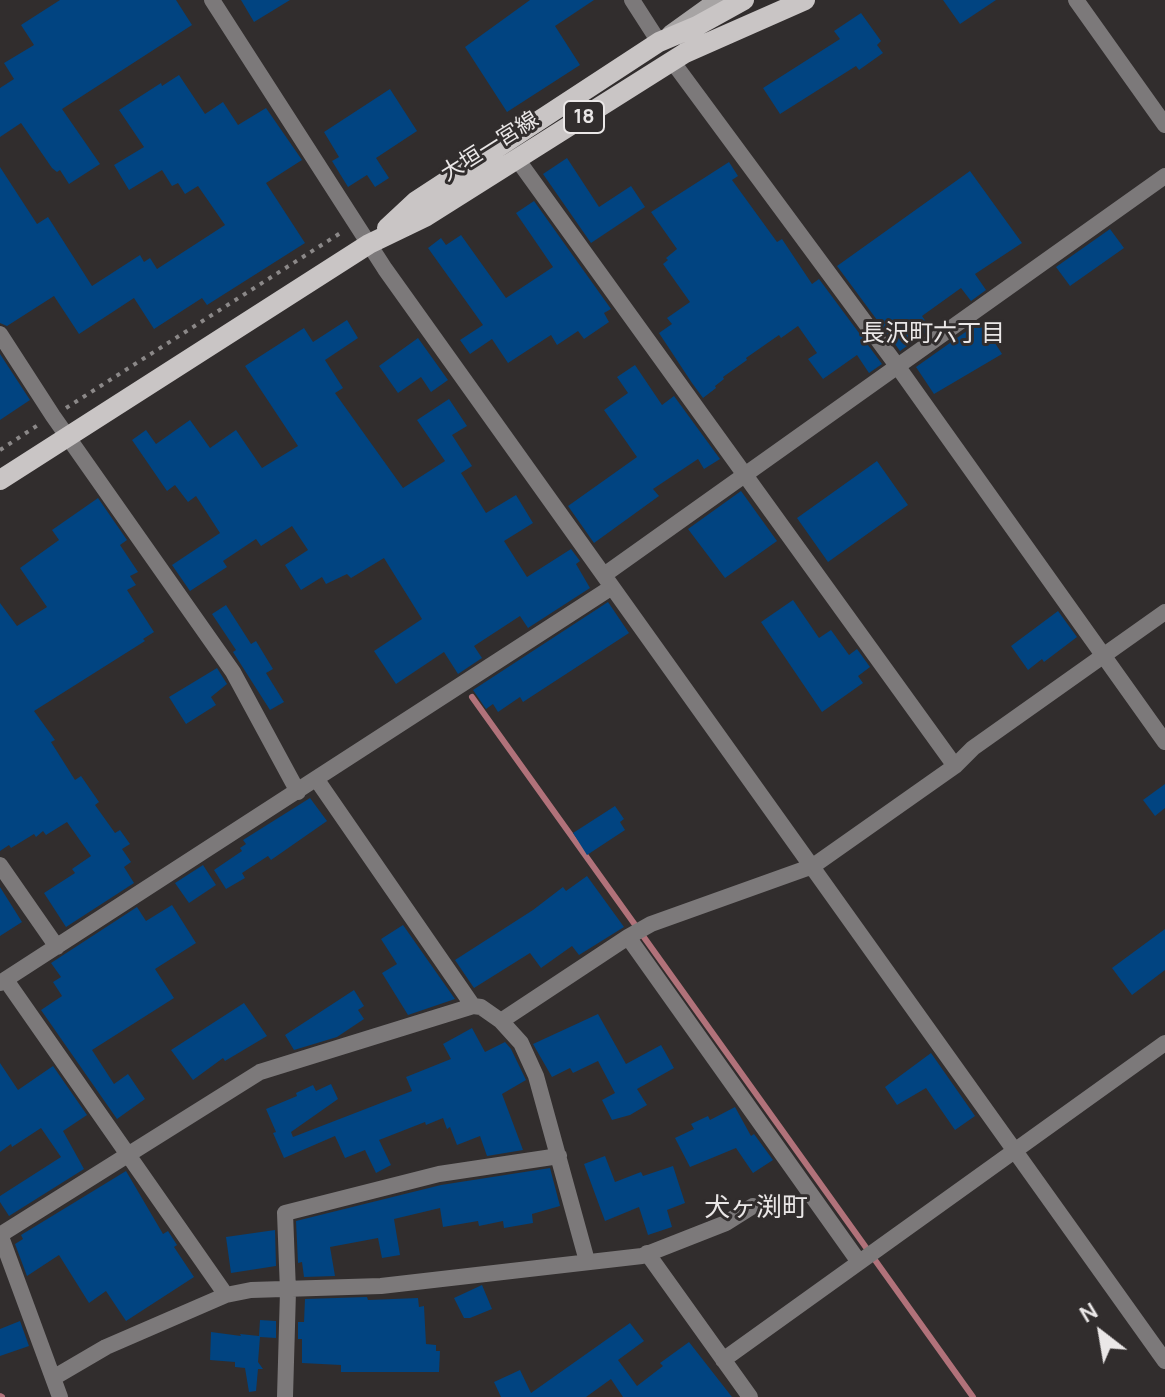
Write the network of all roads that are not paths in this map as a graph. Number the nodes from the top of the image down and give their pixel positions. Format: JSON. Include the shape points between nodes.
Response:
{"nodes":[{"id":1,"x":212,"y":0,"type":"edge"},
{"id":2,"x":632,"y":0,"type":"edge"},
{"id":3,"x":716,"y":0,"type":"edge"},
{"id":4,"x":744,"y":0,"type":"edge"},
{"id":5,"x":805,"y":0,"type":"edge"},
{"id":6,"x":1076,"y":0,"type":"edge"},
{"id":7,"x":659,"y":42,"type":"junction"},
{"id":8,"x":672,"y":61,"type":"junction"},
{"id":9,"x":1165,"y":125,"type":"edge"},
{"id":10,"x":517,"y":159,"type":"junction"},
{"id":11,"x":1165,"y":176,"type":"edge"},
{"id":12,"x":369,"y":244,"type":"junction"},
{"id":13,"x":0,"y":334,"type":"edge"},
{"id":14,"x":898,"y":367,"type":"junction"},
{"id":15,"x":68,"y":437,"type":"junction"},
{"id":16,"x":748,"y":475,"type":"junction"},
{"id":17,"x":0,"y":480,"type":"edge"},
{"id":18,"x":608,"y":581,"type":"junction"},
{"id":19,"x":1165,"y":612,"type":"edge"},
{"id":20,"x":1103,"y":656,"type":"junction"},
{"id":21,"x":1165,"y":742,"type":"edge"},
{"id":22,"x":955,"y":766,"type":"junction"},
{"id":23,"x":317,"y":780,"type":"junction"},
{"id":24,"x":298,"y":792,"type":"junction"},
{"id":25,"x":0,"y":865,"type":"edge"},
{"id":26,"x":813,"y":866,"type":"junction"},
{"id":27,"x":628,"y":937,"type":"junction"},
{"id":28,"x":57,"y":947,"type":"junction"},
{"id":29,"x":3,"y":982,"type":"edge"},
{"id":30,"x":473,"y":1006,"type":"junction"},
{"id":31,"x":501,"y":1021,"type":"junction"},
{"id":32,"x":1165,"y":1043,"type":"edge"},
{"id":33,"x":1014,"y":1151,"type":"junction"},
{"id":34,"x":128,"y":1154,"type":"junction"},
{"id":35,"x":559,"y":1156,"type":"junction"},
{"id":36,"x":753,"y":1206,"type":"dead end"},
{"id":37,"x":0,"y":1234,"type":"edge"},
{"id":38,"x":647,"y":1253,"type":"junction"},
{"id":39,"x":587,"y":1261,"type":"junction"},
{"id":40,"x":859,"y":1262,"type":"junction"},
{"id":41,"x":288,"y":1291,"type":"junction"},
{"id":42,"x":226,"y":1295,"type":"junction"},
{"id":43,"x":723,"y":1360,"type":"junction"},
{"id":44,"x":1165,"y":1361,"type":"edge"},
{"id":45,"x":53,"y":1378,"type":"junction"},
{"id":46,"x":60,"y":1397,"type":"edge"},
{"id":47,"x":285,"y":1397,"type":"edge"},
{"id":48,"x":750,"y":1397,"type":"edge"}],
"edges":[{"from":1,"to":12,"type":"street"},
{"from":2,"to":7,"type":"street"},
{"from":3,"to":7,"type":"main road"},
{"from":4,"to":7,"type":"main road","name":"大垣一宮線","number":"18"},
{"from":5,"to":8,"type":"main road","name":"大垣一宮線","number":"18"},
{"from":6,"to":9,"type":"street"},
{"from":7,"to":12,"type":"main road","name":"大垣一宮線","number":"18","via":[[416,201]]},
{"from":8,"to":10,"type":"main road","name":"大垣一宮線","number":"18"},
{"from":8,"to":14,"type":"street"},
{"from":10,"to":12,"type":"main road","name":"大垣一宮線","number":"18","via":[[425,217]]},
{"from":10,"to":16,"type":"street"},
{"from":11,"to":14,"type":"street"},
{"from":12,"to":15,"type":"main road","name":"大垣一宮線","number":"18"},
{"from":12,"to":18,"type":"street"},
{"from":13,"to":15,"type":"street"},
{"from":14,"to":16,"type":"street"},
{"from":14,"to":20,"type":"street"},
{"from":15,"to":17,"type":"main road","name":"大垣一宮線","number":"18"},
{"from":15,"to":24,"type":"street","via":[[233,672]]},
{"from":16,"to":18,"type":"street"},
{"from":16,"to":22,"type":"street"},
{"from":18,"to":23,"type":"street"},
{"from":18,"to":26,"type":"street"},
{"from":19,"to":20,"type":"street"},
{"from":20,"to":21,"type":"street"},
{"from":20,"to":22,"type":"street"},
{"from":22,"to":26,"type":"street"},
{"from":23,"to":24,"type":"street"},
{"from":23,"to":30,"type":"street"},
{"from":24,"to":28,"type":"street"},
{"from":25,"to":28,"type":"street"},
{"from":26,"to":27,"type":"street"},
{"from":26,"to":33,"type":"street"},
{"from":27,"to":31,"type":"street"},
{"from":27,"to":40,"type":"street"},
{"from":28,"to":29,"type":"street"},
{"from":29,"to":34,"type":"street"},
{"from":30,"to":31,"type":"street"},
{"from":30,"to":34,"type":"street","via":[[260,1072]]},
{"from":31,"to":35,"type":"street","via":[[521,1043],[536,1076]]},
{"from":32,"to":33,"type":"street"},
{"from":33,"to":40,"type":"street"},
{"from":33,"to":44,"type":"street"},
{"from":34,"to":37,"type":"street"},
{"from":34,"to":42,"type":"street"},
{"from":35,"to":39,"type":"street"},
{"from":35,"to":41,"type":"street","via":[[439,1174],[285,1213]]},
{"from":36,"to":38,"type":"street","via":[[726,1223]]},
{"from":37,"to":45,"type":"street"},
{"from":38,"to":39,"type":"street"},
{"from":38,"to":43,"type":"street"},
{"from":39,"to":41,"type":"street","via":[[381,1286]]},
{"from":40,"to":43,"type":"street"},
{"from":41,"to":42,"type":"street"},
{"from":41,"to":47,"type":"street"},
{"from":42,"to":45,"type":"street","via":[[106,1347]]},
{"from":43,"to":48,"type":"street"},
{"from":45,"to":46,"type":"street"}]}
